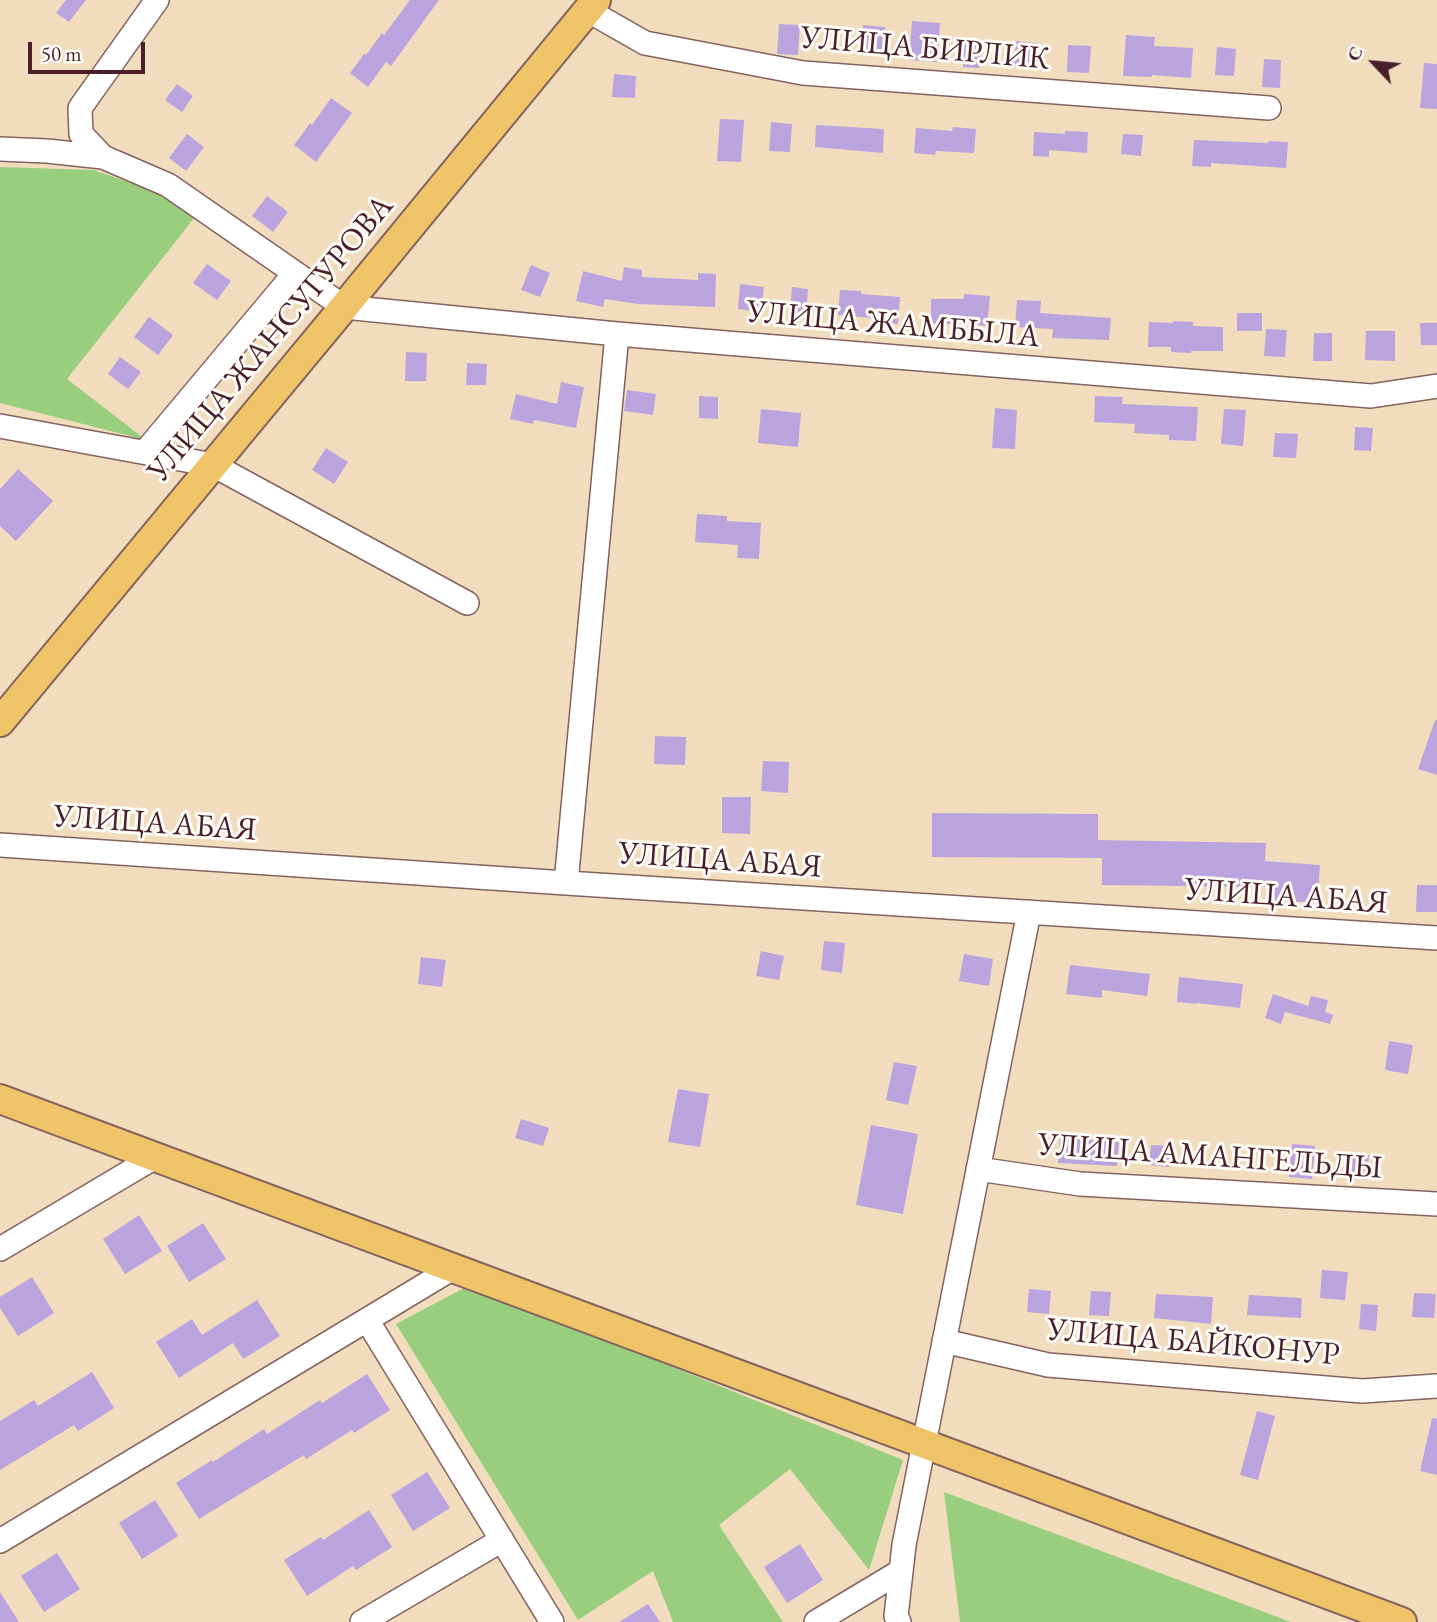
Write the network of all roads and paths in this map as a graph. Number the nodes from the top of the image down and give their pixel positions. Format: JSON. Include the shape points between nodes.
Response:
{"nodes":[{"id":1,"x":158,"y":0,"type":"edge"},
{"id":2,"x":591,"y":5,"type":"edge"},
{"id":3,"x":1269,"y":108,"type":"dead end"},
{"id":4,"x":0,"y":149,"type":"edge"},
{"id":5,"x":103,"y":157,"type":"junction"},
{"id":6,"x":295,"y":274,"type":"junction"},
{"id":7,"x":344,"y":307,"type":"junction"},
{"id":8,"x":617,"y":334,"type":"junction"},
{"id":9,"x":1437,"y":386,"type":"edge"},
{"id":10,"x":0,"y":426,"type":"edge"},
{"id":11,"x":145,"y":452,"type":"junction"},
{"id":12,"x":213,"y":465,"type":"junction"},
{"id":13,"x":467,"y":603,"type":"dead end"},
{"id":14,"x":0,"y":722,"type":"edge"},
{"id":15,"x":0,"y":845,"type":"edge"},
{"id":16,"x":566,"y":883,"type":"junction"},
{"id":17,"x":1029,"y":912,"type":"junction"},
{"id":18,"x":1437,"y":938,"type":"edge"},
{"id":19,"x":0,"y":1099,"type":"edge"},
{"id":20,"x":155,"y":1157,"type":"junction"},
{"id":21,"x":978,"y":1169,"type":"junction"},
{"id":22,"x":1437,"y":1204,"type":"edge"},
{"id":23,"x":0,"y":1249,"type":"edge"},
{"id":24,"x":453,"y":1268,"type":"junction"},
{"id":25,"x":367,"y":1320,"type":"junction"},
{"id":26,"x":944,"y":1341,"type":"junction"},
{"id":27,"x":1437,"y":1386,"type":"edge"},
{"id":28,"x":924,"y":1444,"type":"junction"},
{"id":29,"x":502,"y":1539,"type":"junction"},
{"id":30,"x":0,"y":1541,"type":"edge"},
{"id":31,"x":901,"y":1572,"type":"junction"},
{"id":32,"x":362,"y":1622,"type":"edge"},
{"id":33,"x":552,"y":1622,"type":"edge"},
{"id":34,"x":816,"y":1622,"type":"edge"},
{"id":35,"x":899,"y":1622,"type":"edge"},
{"id":36,"x":1402,"y":1622,"type":"edge"}],
"edges":[{"from":1,"to":5,"type":"street","via":[[80,108],[81,134]]},
{"from":2,"to":3,"type":"street","name":"УЛИЦА БИРЛИК","via":[[645,43],[803,73]]},
{"from":2,"to":7,"type":"main road","name":"УЛИЦА ЖАНСУГУРОВА"},
{"from":4,"to":5,"type":"street"},
{"from":5,"to":6,"type":"street","via":[[168,185]]},
{"from":6,"to":7,"type":"street"},
{"from":6,"to":11,"type":"street"},
{"from":7,"to":8,"type":"street","name":"УЛИЦА ЖАМБЫЛА"},
{"from":7,"to":12,"type":"main road","name":"УЛИЦА ЖАНСУГУРОВА"},
{"from":8,"to":9,"type":"street","name":"УЛИЦА ЖАМБЫЛА","via":[[1371,396]]},
{"from":8,"to":16,"type":"street"},
{"from":10,"to":11,"type":"street"},
{"from":11,"to":12,"type":"street"},
{"from":12,"to":13,"type":"street"},
{"from":12,"to":14,"type":"main road","name":"УЛИЦА ЖАНСУГУРОВА"},
{"from":15,"to":16,"type":"street","name":"УЛИЦА АБАЯ"},
{"from":16,"to":17,"type":"street","name":"УЛИЦА АБАЯ"},
{"from":17,"to":18,"type":"street","name":"УЛИЦА АБАЯ"},
{"from":17,"to":21,"type":"street"},
{"from":19,"to":20,"type":"main road"},
{"from":20,"to":23,"type":"street"},
{"from":20,"to":24,"type":"main road"},
{"from":21,"to":22,"type":"street","name":"УЛИЦА АМАНГЕЛЬДЫ","via":[[1080,1184]]},
{"from":21,"to":26,"type":"street"},
{"from":24,"to":25,"type":"street"},
{"from":24,"to":28,"type":"main road"},
{"from":25,"to":29,"type":"street"},
{"from":25,"to":30,"type":"street"},
{"from":26,"to":27,"type":"street","name":"УЛИЦА БАЙКОНУР","via":[[1048,1365],[1362,1391]]},
{"from":26,"to":28,"type":"street"},
{"from":28,"to":31,"type":"street"},
{"from":28,"to":36,"type":"main road"},
{"from":29,"to":32,"type":"street"},
{"from":29,"to":33,"type":"street"},
{"from":31,"to":34,"type":"street"},
{"from":31,"to":35,"type":"street"}]}
